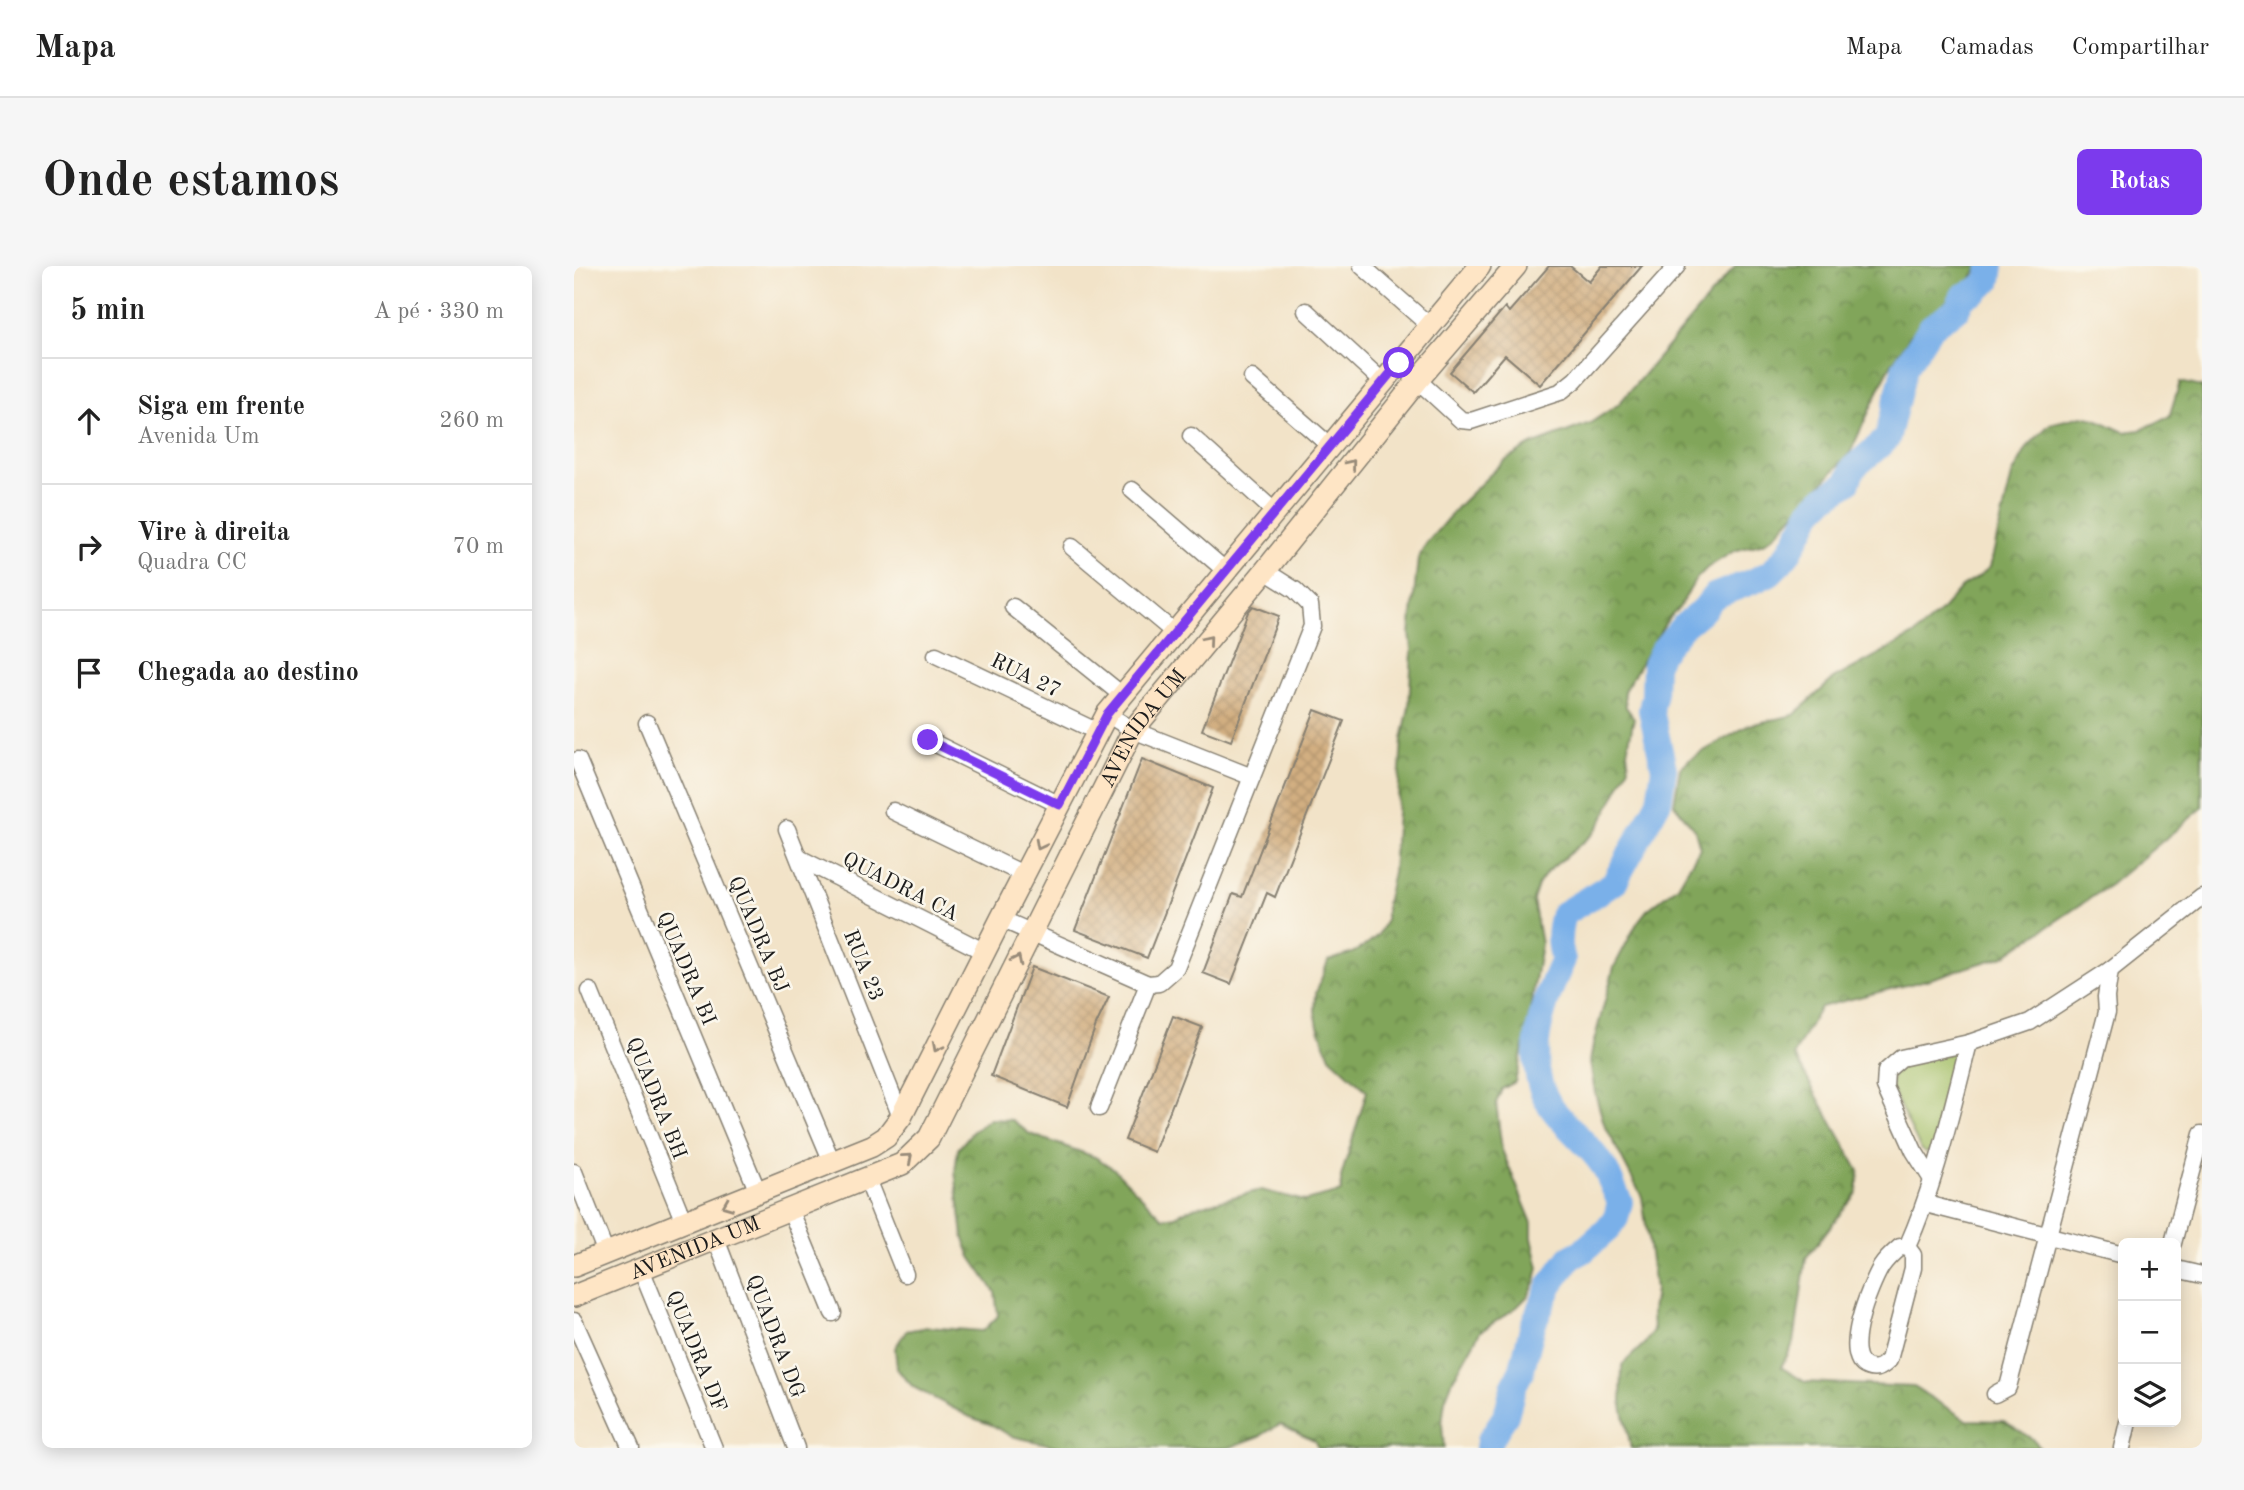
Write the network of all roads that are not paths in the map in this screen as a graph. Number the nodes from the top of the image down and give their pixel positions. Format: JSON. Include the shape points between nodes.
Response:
{"nodes":[{"id":1,"x":1362,"y":266,"type":"edge"},
{"id":2,"x":1480,"y":266,"type":"edge"},
{"id":3,"x":1516,"y":266,"type":"edge"},
{"id":4,"x":1678,"y":266,"type":"edge"},
{"id":5,"x":1306,"y":311,"type":"dead end"},
{"id":6,"x":1430,"y":326,"type":"junction"},
{"id":7,"x":1399,"y":363,"type":"junction"},
{"id":8,"x":1252,"y":378,"type":"dead end"},
{"id":9,"x":1418,"y":380,"type":"junction"},
{"id":10,"x":1383,"y":382,"type":"junction"},
{"id":11,"x":1191,"y":436,"type":"dead end"},
{"id":12,"x":1330,"y":446,"type":"junction"},
{"id":13,"x":1132,"y":490,"type":"dead end"},
{"id":14,"x":1275,"y":512,"type":"junction"},
{"id":15,"x":1072,"y":547,"type":"dead end"},
{"id":16,"x":1226,"y":571,"type":"junction"},
{"id":17,"x":1265,"y":571,"type":"junction"},
{"id":18,"x":1013,"y":607,"type":"dead end"},
{"id":19,"x":1175,"y":632,"type":"junction"},
{"id":20,"x":936,"y":655,"type":"dead end"},
{"id":21,"x":1122,"y":695,"type":"junction"},
{"id":22,"x":647,"y":723,"type":"dead end"},
{"id":23,"x":1102,"y":723,"type":"junction"},
{"id":24,"x":1133,"y":730,"type":"junction"},
{"id":25,"x":928,"y":740,"type":"dead end"},
{"id":26,"x":578,"y":760,"type":"dead end"},
{"id":27,"x":1252,"y":777,"type":"junction"},
{"id":28,"x":1060,"y":805,"type":"junction"},
{"id":29,"x":893,"y":811,"type":"dead end"},
{"id":30,"x":787,"y":829,"type":"dead end"},
{"id":31,"x":799,"y":858,"type":"junction"},
{"id":32,"x":1025,"y":875,"type":"junction"},
{"id":33,"x":2202,"y":897,"type":"edge"},
{"id":34,"x":1001,"y":919,"type":"junction"},
{"id":35,"x":1031,"y":932,"type":"junction"},
{"id":36,"x":985,"y":951,"type":"junction"},
{"id":37,"x":2110,"y":970,"type":"junction"},
{"id":38,"x":1148,"y":984,"type":"junction"},
{"id":39,"x":590,"y":991,"type":"dead end"},
{"id":40,"x":1969,"y":1043,"type":"junction"},
{"id":41,"x":1099,"y":1108,"type":"dead end"},
{"id":42,"x":901,"y":1116,"type":"junction"},
{"id":43,"x":2202,"y":1134,"type":"edge"},
{"id":44,"x":832,"y":1162,"type":"junction"},
{"id":45,"x":574,"y":1172,"type":"edge"},
{"id":46,"x":804,"y":1174,"type":"junction"},
{"id":47,"x":1931,"y":1178,"type":"junction"},
{"id":48,"x":867,"y":1179,"type":"junction"},
{"id":49,"x":758,"y":1192,"type":"junction"},
{"id":50,"x":815,"y":1199,"type":"junction"},
{"id":51,"x":1926,"y":1204,"type":"junction"},
{"id":52,"x":790,"y":1209,"type":"junction"},
{"id":53,"x":684,"y":1222,"type":"junction"},
{"id":54,"x":2048,"y":1235,"type":"junction"},
{"id":55,"x":2174,"y":1238,"type":"edge"},
{"id":56,"x":716,"y":1239,"type":"junction"},
{"id":57,"x":1907,"y":1247,"type":"junction"},
{"id":58,"x":606,"y":1253,"type":"junction"},
{"id":59,"x":2118,"y":1254,"type":"edge"},
{"id":60,"x":574,"y":1266,"type":"edge"},
{"id":61,"x":641,"y":1269,"type":"junction"},
{"id":62,"x":2181,"y":1270,"type":"edge"},
{"id":63,"x":905,"y":1274,"type":"dead end"},
{"id":64,"x":2202,"y":1275,"type":"edge"},
{"id":65,"x":574,"y":1296,"type":"edge"},
{"id":66,"x":833,"y":1312,"type":"dead end"},
{"id":67,"x":574,"y":1321,"type":"edge"},
{"id":68,"x":1996,"y":1394,"type":"dead end"},
{"id":69,"x":2127,"y":1427,"type":"edge"},
{"id":70,"x":631,"y":1448,"type":"edge"},
{"id":71,"x":715,"y":1448,"type":"edge"},
{"id":72,"x":796,"y":1448,"type":"edge"},
{"id":73,"x":2122,"y":1448,"type":"edge"}],
"edges":[{"from":1,"to":6,"type":"street"},
{"from":2,"to":6,"type":"street","name":"AVENIDA UM"},
{"from":3,"to":9,"type":"street","name":"AVENIDA UM"},
{"from":4,"to":9,"type":"street","via":[[1560,392],[1471,421],[1453,413]]},
{"from":5,"to":10,"type":"street"},
{"from":6,"to":7,"type":"street","name":"AVENIDA UM"},
{"from":7,"to":9,"type":"street"},
{"from":7,"to":10,"type":"street","name":"AVENIDA UM"},
{"from":8,"to":12,"type":"street"},
{"from":17,"to":9,"type":"street","name":"AVENIDA UM","one_way":true},
{"from":10,"to":12,"type":"street","name":"AVENIDA UM"},
{"from":11,"to":14,"type":"street"},
{"from":12,"to":14,"type":"street","name":"AVENIDA UM"},
{"from":13,"to":16,"type":"street"},
{"from":14,"to":16,"type":"street","name":"AVENIDA UM"},
{"from":15,"to":19,"type":"street"},
{"from":16,"to":19,"type":"street","name":"AVENIDA UM"},
{"from":24,"to":17,"type":"street","name":"AVENIDA UM","one_way":true},
{"from":17,"to":27,"type":"street","via":[[1310,605],[1312,626]]},
{"from":18,"to":21,"type":"street"},
{"from":19,"to":21,"type":"street","name":"AVENIDA UM"},
{"from":20,"to":23,"type":"street","name":"RUA 27"},
{"from":21,"to":23,"type":"street","name":"AVENIDA UM"},
{"from":22,"to":44,"type":"street","name":"QUADRA BJ"},
{"from":23,"to":24,"type":"street","name":"RUA 27"},
{"from":23,"to":28,"type":"street","name":"AVENIDA UM"},
{"from":24,"to":27,"type":"street","name":"RUA 27"},
{"from":24,"to":35,"type":"street","name":"AVENIDA UM"},
{"from":25,"to":28,"type":"street"},
{"from":26,"to":49,"type":"street","name":"QUADRA BI"},
{"from":27,"to":38,"type":"street","via":[[1176,968],[1159,983]]},
{"from":28,"to":32,"type":"street","name":"AVENIDA UM","one_way":true},
{"from":29,"to":32,"type":"street"},
{"from":30,"to":31,"type":"street","name":"RUA 23"},
{"from":31,"to":36,"type":"street","name":"QUADRA CA"},
{"from":31,"to":42,"type":"street","name":"RUA 23"},
{"from":32,"to":34,"type":"street","name":"AVENIDA UM"},
{"from":33,"to":37,"type":"street"},
{"from":34,"to":35,"type":"street"},
{"from":34,"to":36,"type":"street","name":"AVENIDA UM"},
{"from":35,"to":38,"type":"street"},
{"from":48,"to":35,"type":"street","name":"AVENIDA UM","one_way":true,"via":[[902,1164],[929,1138]]},
{"from":36,"to":42,"type":"street","name":"AVENIDA UM","one_way":true},
{"from":37,"to":40,"type":"street","via":[[2030,1021]]},
{"from":37,"to":54,"type":"street","via":[[2107,1012]]},
{"from":38,"to":41,"type":"street"},
{"from":39,"to":53,"type":"street","name":"QUADRA BH"},
{"from":40,"to":47,"type":"street"},
{"from":40,"to":47,"type":"street","via":[[1901,1058],[1886,1071],[1885,1087]]},
{"from":42,"to":44,"type":"street","name":"AVENIDA UM","via":[[886,1137]]},
{"from":43,"to":55,"type":"street"},
{"from":44,"to":46,"type":"street","name":"AVENIDA UM"},
{"from":45,"to":58,"type":"street"},
{"from":46,"to":49,"type":"street","name":"AVENIDA UM"},
{"from":46,"to":50,"type":"street"},
{"from":47,"to":51,"type":"street"},
{"from":48,"to":50,"type":"street","name":"AVENIDA UM"},
{"from":48,"to":63,"type":"street"},
{"from":49,"to":53,"type":"street","name":"AVENIDA UM","one_way":true},
{"from":50,"to":52,"type":"street","name":"AVENIDA UM"},
{"from":51,"to":54,"type":"street"},
{"from":51,"to":57,"type":"street"},
{"from":52,"to":56,"type":"street","name":"AVENIDA UM"},
{"from":52,"to":66,"type":"street"},
{"from":53,"to":58,"type":"street","name":"AVENIDA UM"},
{"from":54,"to":59,"type":"street"},
{"from":54,"to":68,"type":"street","via":[[2008,1387]]},
{"from":56,"to":61,"type":"street","name":"AVENIDA UM"},
{"from":56,"to":72,"type":"street","name":"QUADRA DG"},
{"from":57,"to":57,"type":"street","via":[[1900,1247],[1882,1266],[1863,1309],[1856,1350],[1865,1367],[1881,1367],[1889,1360],[1913,1268],[1913,1255]]},
{"from":58,"to":60,"type":"street","name":"AVENIDA UM"},
{"from":61,"to":65,"type":"street","name":"AVENIDA UM"},
{"from":61,"to":71,"type":"street","name":"QUADRA DF"},
{"from":62,"to":64,"type":"street"},
{"from":67,"to":70,"type":"street"},
{"from":69,"to":73,"type":"street"}]}
